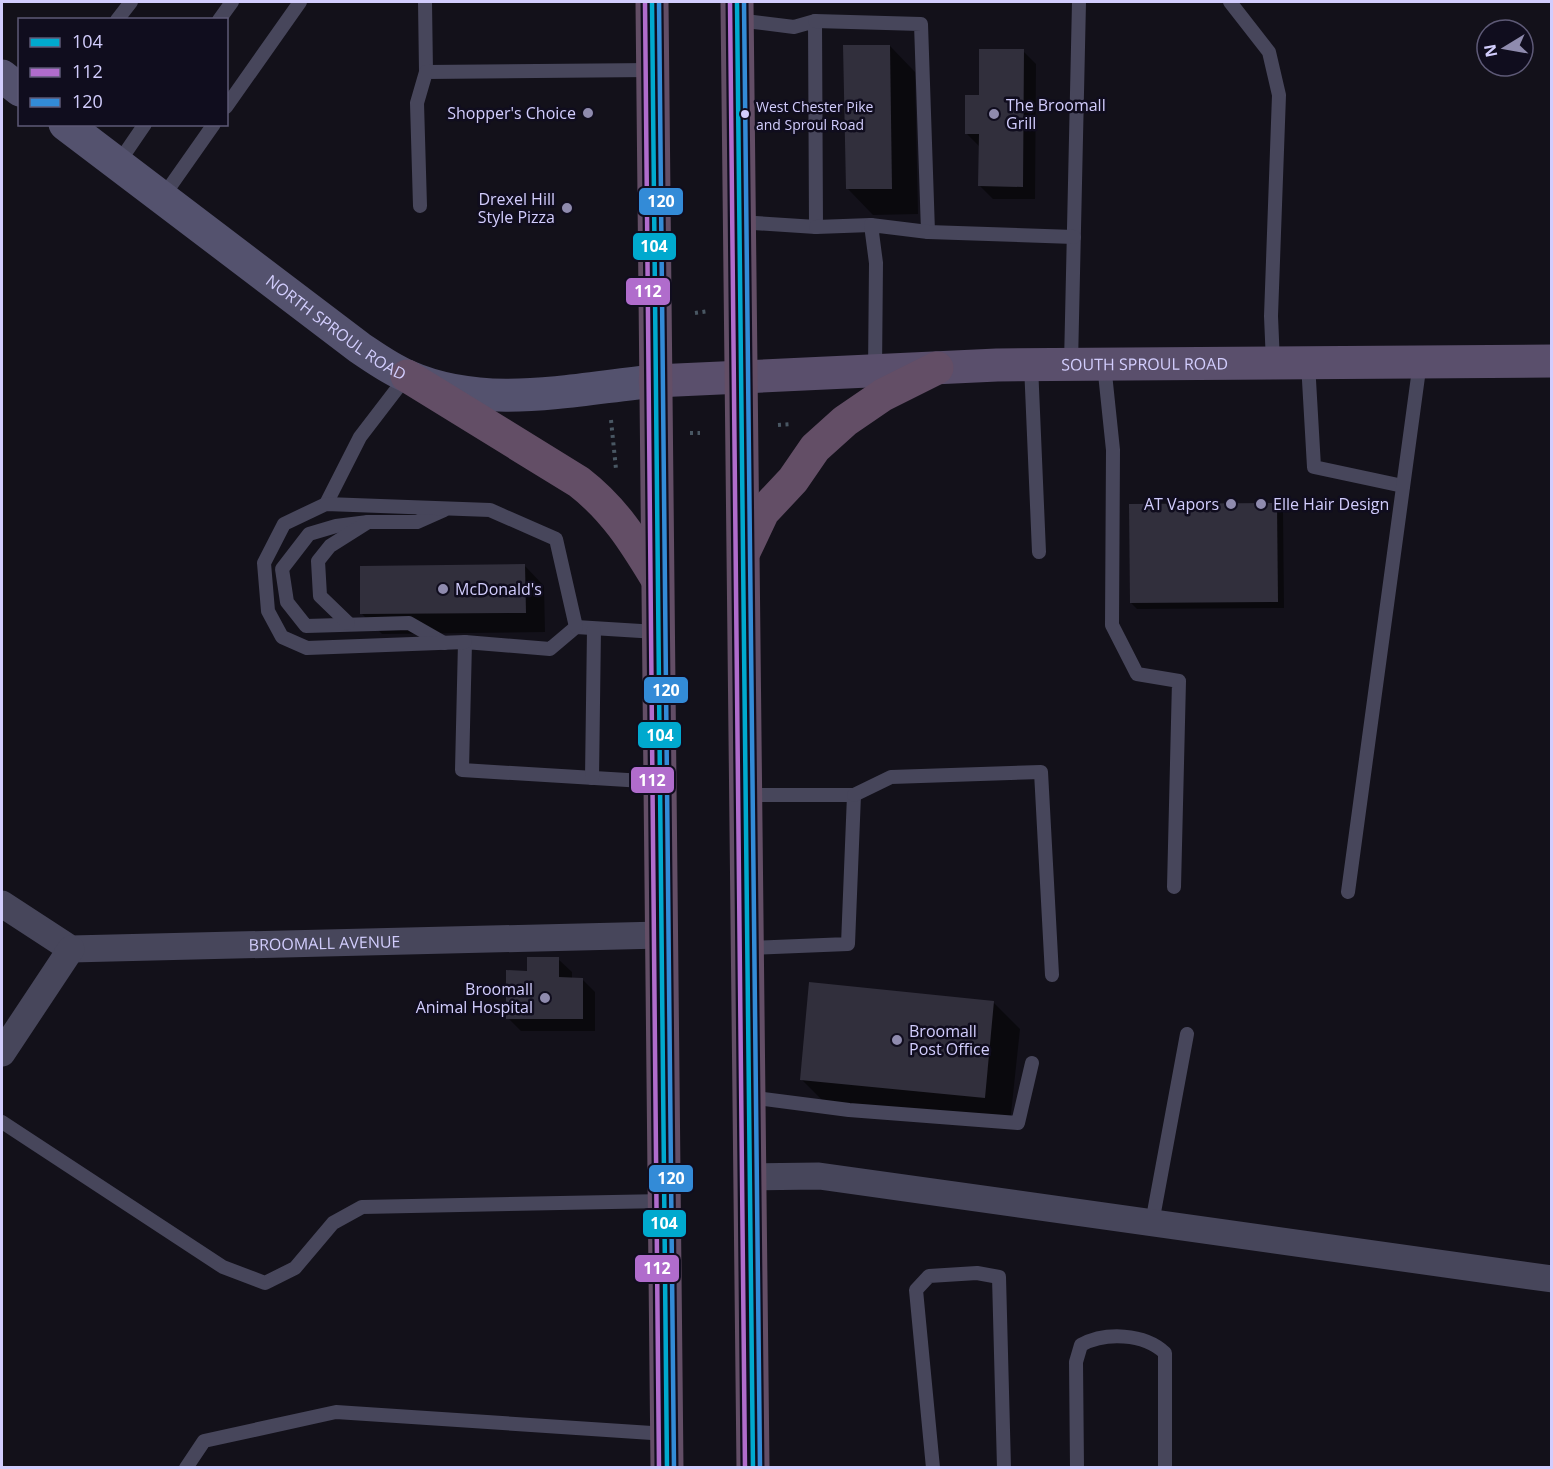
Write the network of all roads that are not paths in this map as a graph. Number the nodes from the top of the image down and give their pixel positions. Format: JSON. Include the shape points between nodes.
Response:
{"nodes":[{"id":1,"x":131,"y":2,"type":"edge"},
{"id":2,"x":232,"y":2,"type":"edge"},
{"id":3,"x":300,"y":2,"type":"edge"},
{"id":4,"x":425,"y":2,"type":"edge"},
{"id":5,"x":652,"y":2,"type":"edge"},
{"id":6,"x":1079,"y":2,"type":"edge"},
{"id":7,"x":1230,"y":2,"type":"edge"},
{"id":8,"x":737,"y":11,"type":"edge"},
{"id":9,"x":119,"y":18,"type":"edge"},
{"id":10,"x":220,"y":18,"type":"edge"},
{"id":11,"x":814,"y":21,"type":"junction"},
{"id":12,"x":652,"y":70,"type":"junction"},
{"id":13,"x":426,"y":72,"type":"junction"},
{"id":14,"x":228,"y":104,"type":"edge"},
{"id":15,"x":68,"y":126,"type":"edge"},
{"id":16,"x":145,"y":126,"type":"edge"},
{"id":17,"x":213,"y":126,"type":"edge"},
{"id":18,"x":117,"y":165,"type":"junction"},
{"id":19,"x":162,"y":198,"type":"junction"},
{"id":20,"x":420,"y":206,"type":"dead end"},
{"id":21,"x":739,"y":222,"type":"junction"},
{"id":22,"x":872,"y":225,"type":"junction"},
{"id":23,"x":816,"y":226,"type":"junction"},
{"id":24,"x":928,"y":231,"type":"junction"},
{"id":25,"x":1074,"y":237,"type":"junction"},
{"id":26,"x":1551,"y":361,"type":"edge"},
{"id":27,"x":1420,"y":362,"type":"junction"},
{"id":28,"x":1273,"y":363,"type":"junction"},
{"id":29,"x":1308,"y":363,"type":"junction"},
{"id":30,"x":1071,"y":364,"type":"junction"},
{"id":31,"x":1104,"y":364,"type":"junction"},
{"id":32,"x":1031,"y":365,"type":"junction"},
{"id":33,"x":937,"y":368,"type":"junction"},
{"id":34,"x":875,"y":371,"type":"junction"},
{"id":35,"x":406,"y":376,"type":"junction"},
{"id":36,"x":740,"y":377,"type":"junction"},
{"id":37,"x":655,"y":381,"type":"junction"},
{"id":38,"x":1403,"y":486,"type":"junction"},
{"id":39,"x":326,"y":504,"type":"junction"},
{"id":40,"x":446,"y":509,"type":"junction"},
{"id":41,"x":368,"y":522,"type":"junction"},
{"id":42,"x":1039,"y":552,"type":"dead end"},
{"id":43,"x":743,"y":554,"type":"junction"},
{"id":44,"x":657,"y":579,"type":"junction"},
{"id":45,"x":348,"y":623,"type":"junction"},
{"id":46,"x":576,"y":627,"type":"junction"},
{"id":47,"x":594,"y":629,"type":"junction"},
{"id":48,"x":657,"y":632,"type":"junction"},
{"id":49,"x":465,"y":642,"type":"junction"},
{"id":50,"x":444,"y":643,"type":"junction"},
{"id":51,"x":591,"y":778,"type":"junction"},
{"id":52,"x":660,"y":782,"type":"junction"},
{"id":53,"x":746,"y":795,"type":"junction"},
{"id":54,"x":854,"y":795,"type":"junction"},
{"id":55,"x":1174,"y":887,"type":"dead end"},
{"id":56,"x":1348,"y":892,"type":"dead end"},
{"id":57,"x":2,"y":904,"type":"edge"},
{"id":58,"x":661,"y":935,"type":"junction"},
{"id":59,"x":747,"y":948,"type":"junction"},
{"id":60,"x":71,"y":949,"type":"junction"},
{"id":61,"x":1052,"y":975,"type":"dead end"},
{"id":62,"x":1186,"y":1034,"type":"dead end"},
{"id":63,"x":2,"y":1053,"type":"edge"},
{"id":64,"x":1032,"y":1063,"type":"dead end"},
{"id":65,"x":749,"y":1097,"type":"junction"},
{"id":66,"x":2,"y":1122,"type":"edge"},
{"id":67,"x":750,"y":1177,"type":"junction"},
{"id":68,"x":664,"y":1201,"type":"junction"},
{"id":69,"x":1152,"y":1223,"type":"junction"},
{"id":70,"x":1551,"y":1280,"type":"edge"},
{"id":71,"x":667,"y":1434,"type":"junction"},
{"id":72,"x":186,"y":1467,"type":"edge"},
{"id":73,"x":667,"y":1467,"type":"edge"},
{"id":74,"x":753,"y":1467,"type":"edge"},
{"id":75,"x":933,"y":1467,"type":"edge"},
{"id":76,"x":1004,"y":1467,"type":"edge"},
{"id":77,"x":1077,"y":1467,"type":"edge"},
{"id":78,"x":1165,"y":1467,"type":"edge"}],
"edges":[{"from":1,"to":9,"type":"lane"},
{"from":2,"to":10,"type":"lane"},
{"from":3,"to":14,"type":"lane"},
{"from":4,"to":13,"type":"lane"},
{"from":5,"to":12,"type":"highway"},
{"from":6,"to":25,"type":"lane"},
{"from":7,"to":28,"type":"lane","via":[[1269,52],[1280,95],[1271,316]]},
{"from":8,"to":11,"type":"lane","via":[[794,27]]},
{"from":8,"to":21,"type":"highway"},
{"from":11,"to":23,"type":"lane"},
{"from":11,"to":24,"type":"lane","via":[[921,24]]},
{"from":12,"to":13,"type":"lane"},
{"from":12,"to":37,"type":"highway"},
{"from":13,"to":20,"type":"lane","via":[[417,103]]},
{"from":15,"to":18,"type":"main road","name":"NORTH SPROUL ROAD"},
{"from":16,"to":18,"type":"lane"},
{"from":17,"to":19,"type":"lane"},
{"from":18,"to":19,"type":"main road","name":"NORTH SPROUL ROAD"},
{"from":19,"to":35,"type":"main road","name":"NORTH SPROUL ROAD","via":[[360,348]]},
{"from":21,"to":23,"type":"lane"},
{"from":21,"to":36,"type":"highway"},
{"from":22,"to":23,"type":"lane"},
{"from":22,"to":24,"type":"lane"},
{"from":22,"to":34,"type":"lane","via":[[876,263]]},
{"from":24,"to":25,"type":"lane"},
{"from":25,"to":30,"type":"lane"},
{"from":26,"to":27,"type":"main road","name":"SOUTH SPROUL ROAD"},
{"from":27,"to":29,"type":"main road","name":"SOUTH SPROUL ROAD"},
{"from":27,"to":38,"type":"lane"},
{"from":28,"to":29,"type":"main road","name":"SOUTH SPROUL ROAD"},
{"from":28,"to":31,"type":"main road","name":"SOUTH SPROUL ROAD"},
{"from":29,"to":38,"type":"lane","via":[[1314,467]]},
{"from":30,"to":31,"type":"main road","name":"SOUTH SPROUL ROAD"},
{"from":30,"to":32,"type":"main road","name":"SOUTH SPROUL ROAD"},
{"from":31,"to":55,"type":"lane","via":[[1113,450],[1112,625],[1137,674],[1179,681]]},
{"from":32,"to":33,"type":"main road","name":"SOUTH SPROUL ROAD"},
{"from":32,"to":42,"type":"lane"},
{"from":33,"to":34,"type":"main road","name":"SOUTH SPROUL ROAD"},
{"from":33,"to":43,"type":"highway","via":[[883,395],[814,448],[793,480],[763,512]]},
{"from":34,"to":36,"type":"main road","name":"SOUTH SPROUL ROAD"},
{"from":35,"to":37,"type":"main road","name":"NORTH SPROUL ROAD","via":[[458,391],[519,395]]},
{"from":35,"to":39,"type":"lane","via":[[360,437]]},
{"from":35,"to":44,"type":"highway","via":[[597,495],[628,531]]},
{"from":36,"to":37,"type":"main road","name":"SOUTH SPROUL ROAD"},
{"from":36,"to":43,"type":"highway"},
{"from":37,"to":44,"type":"highway"},
{"from":38,"to":56,"type":"lane"},
{"from":39,"to":40,"type":"lane"},
{"from":39,"to":50,"type":"lane","via":[[284,524],[264,563],[268,611],[282,637],[307,648]]},
{"from":40,"to":41,"type":"lane","via":[[417,522]]},
{"from":40,"to":46,"type":"lane","via":[[490,510],[556,539]]},
{"from":41,"to":45,"type":"lane","via":[[330,546],[318,561],[320,596]]},
{"from":41,"to":45,"type":"lane","via":[[309,534],[282,569],[287,603],[306,626]]},
{"from":43,"to":53,"type":"highway"},
{"from":44,"to":48,"type":"highway"},
{"from":45,"to":50,"type":"lane","via":[[408,623]]},
{"from":46,"to":47,"type":"lane"},
{"from":46,"to":49,"type":"lane","via":[[550,649]]},
{"from":47,"to":48,"type":"lane"},
{"from":47,"to":51,"type":"lane"},
{"from":48,"to":52,"type":"highway"},
{"from":49,"to":50,"type":"lane"},
{"from":49,"to":51,"type":"lane","via":[[462,770]]},
{"from":51,"to":52,"type":"lane"},
{"from":52,"to":58,"type":"highway"},
{"from":53,"to":54,"type":"lane"},
{"from":53,"to":59,"type":"highway"},
{"from":54,"to":59,"type":"lane","via":[[848,944]]},
{"from":54,"to":61,"type":"lane","via":[[891,777],[1041,772]]},
{"from":57,"to":60,"type":"street"},
{"from":58,"to":60,"type":"street","name":"BROOMALL AVENUE"},
{"from":58,"to":68,"type":"highway"},
{"from":59,"to":65,"type":"highway"},
{"from":60,"to":63,"type":"street"},
{"from":62,"to":69,"type":"lane"},
{"from":64,"to":65,"type":"lane","via":[[1018,1123],[849,1110]]},
{"from":65,"to":67,"type":"highway"},
{"from":66,"to":68,"type":"lane","via":[[223,1267],[265,1283],[295,1268],[333,1223],[362,1207]]},
{"from":67,"to":69,"type":"street","via":[[819,1176]]},
{"from":67,"to":74,"type":"highway"},
{"from":68,"to":71,"type":"highway"},
{"from":69,"to":70,"type":"street"},
{"from":71,"to":72,"type":"lane","via":[[336,1412],[204,1441]]},
{"from":71,"to":73,"type":"highway"},
{"from":75,"to":76,"type":"lane","via":[[916,1290],[929,1276],[976,1273],[999,1277]]},
{"from":77,"to":78,"type":"lane","via":[[1076,1362],[1081,1345],[1093,1339],[1137,1338],[1154,1343],[1165,1353]]}]}
